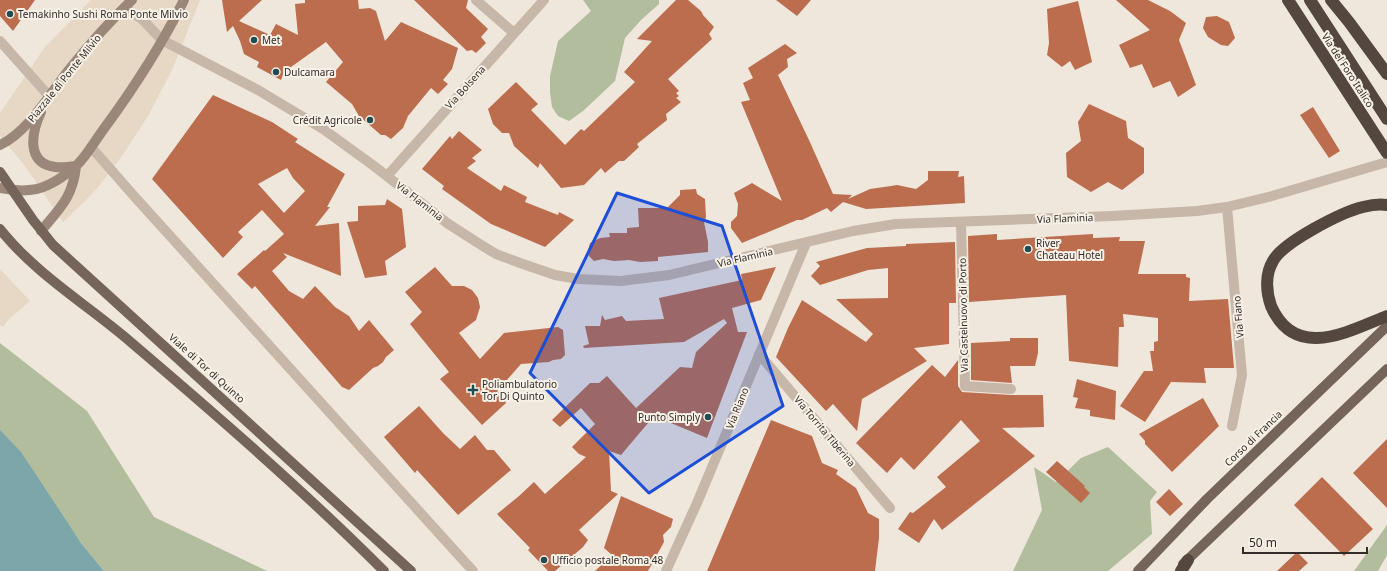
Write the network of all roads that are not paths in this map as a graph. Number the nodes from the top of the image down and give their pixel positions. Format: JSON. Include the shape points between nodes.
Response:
{"nodes":[{"id":1,"x":132,"y":0,"type":"edge"},
{"id":2,"x":184,"y":0,"type":"edge"},
{"id":3,"x":476,"y":0,"type":"edge"},
{"id":4,"x":544,"y":0,"type":"edge"},
{"id":5,"x":1288,"y":0,"type":"edge"},
{"id":6,"x":1310,"y":0,"type":"edge"},
{"id":7,"x":1334,"y":4,"type":"edge"},
{"id":8,"x":124,"y":8,"type":"junction"},
{"id":9,"x":514,"y":33,"type":"junction"},
{"id":10,"x":162,"y":40,"type":"junction"},
{"id":11,"x":0,"y":41,"type":"edge"},
{"id":12,"x":1387,"y":74,"type":"edge"},
{"id":13,"x":47,"y":100,"type":"junction"},
{"id":14,"x":1387,"y":119,"type":"edge"},
{"id":15,"x":0,"y":145,"type":"edge"},
{"id":16,"x":91,"y":147,"type":"junction"},
{"id":17,"x":1387,"y":153,"type":"edge"},
{"id":18,"x":1387,"y":162,"type":"edge"},
{"id":19,"x":76,"y":166,"type":"junction"},
{"id":20,"x":0,"y":172,"type":"edge"},
{"id":21,"x":387,"y":176,"type":"junction"},
{"id":22,"x":0,"y":188,"type":"edge"},
{"id":23,"x":12,"y":190,"type":"junction"},
{"id":24,"x":1387,"y":205,"type":"edge"},
{"id":25,"x":1227,"y":207,"type":"junction"},
{"id":26,"x":961,"y":222,"type":"junction"},
{"id":27,"x":0,"y":229,"type":"edge"},
{"id":28,"x":41,"y":231,"type":"junction"},
{"id":29,"x":806,"y":243,"type":"junction"},
{"id":30,"x":1387,"y":316,"type":"edge"},
{"id":31,"x":1387,"y":326,"type":"edge"},
{"id":32,"x":759,"y":354,"type":"junction"},
{"id":33,"x":1387,"y":369,"type":"edge"},
{"id":34,"x":1011,"y":389,"type":"dead end"},
{"id":35,"x":1232,"y":426,"type":"dead end"},
{"id":36,"x":890,"y":508,"type":"dead end"},
{"id":37,"x":1188,"y":560,"type":"junction"},
{"id":38,"x":467,"y":569,"type":"edge"},
{"id":39,"x":384,"y":571,"type":"edge"},
{"id":40,"x":411,"y":571,"type":"edge"},
{"id":41,"x":666,"y":571,"type":"edge"},
{"id":42,"x":1138,"y":571,"type":"edge"},
{"id":43,"x":1176,"y":571,"type":"edge"},
{"id":44,"x":1180,"y":571,"type":"edge"}],
"edges":[{"from":1,"to":8,"type":"street","name":"Piazzale di Ponte Milvio"},
{"from":2,"to":10,"type":"street"},
{"from":3,"to":9,"type":"street"},
{"from":4,"to":9,"type":"street","name":"Via Bolsena"},
{"from":5,"to":17,"type":"highway","name":"Via del Foro Italico"},
{"from":6,"to":14,"type":"highway","name":"Via del Foro Italico"},
{"from":7,"to":12,"type":"highway"},
{"from":8,"to":10,"type":"street","via":[[142,19]]},
{"from":8,"to":13,"type":"street","name":"Piazzale di Ponte Milvio","via":[[79,58]]},
{"from":9,"to":21,"type":"street","name":"Via Bolsena"},
{"from":10,"to":16,"type":"street","via":[[141,76]]},
{"from":10,"to":21,"type":"street","name":"Via Flaminia","via":[[306,118]]},
{"from":11,"to":13,"type":"street"},
{"from":13,"to":15,"type":"street","name":"Piazzale di Ponte Milvio","via":[[14,137]]},
{"from":13,"to":19,"type":"street","via":[[33,134],[35,153],[41,162],[50,166]]},
{"from":16,"to":19,"type":"street"},
{"from":16,"to":38,"type":"street"},
{"from":18,"to":25,"type":"street","name":"Via Flaminia"},
{"from":19,"to":23,"type":"street","via":[[46,186]]},
{"from":19,"to":28,"type":"street","via":[[74,184],[68,197]]},
{"from":20,"to":23,"type":"main road","name":"Viale di Tor di Quinto"},
{"from":21,"to":29,"type":"street","name":"Via Flaminia","via":[[447,223],[493,252],[543,271],[578,279],[625,280],[663,276]]},
{"from":22,"to":23,"type":"street"},
{"from":23,"to":28,"type":"main road","name":"Viale di Tor di Quinto"},
{"from":24,"to":30,"type":"highway","via":[[1371,205],[1351,211],[1304,235],[1278,254],[1272,262],[1267,286],[1275,313],[1282,323],[1293,332],[1306,337],[1324,338]]},
{"from":25,"to":26,"type":"street","name":"Via Flaminia","via":[[1150,214]]},
{"from":25,"to":35,"type":"street","name":"Via Fiano","via":[[1242,375]]},
{"from":26,"to":29,"type":"street","name":"Via Flaminia","via":[[882,226]]},
{"from":26,"to":34,"type":"street","name":"Via Castelnuovo di Porto","via":[[965,386]]},
{"from":27,"to":39,"type":"main road","via":[[42,272],[107,321],[290,481]]},
{"from":28,"to":40,"type":"main road","name":"Viale di Tor di Quinto","via":[[57,249]]},
{"from":29,"to":32,"type":"street","name":"Via Riano"},
{"from":31,"to":42,"type":"main road","name":"Corso di Francia","via":[[1207,499]]},
{"from":32,"to":36,"type":"street","name":"Via Torrita Tiberina"},
{"from":32,"to":41,"type":"street","name":"Via Riano"},
{"from":33,"to":37,"type":"main road"},
{"from":37,"to":43,"type":"main road"},
{"from":37,"to":44,"type":"highway"}]}
